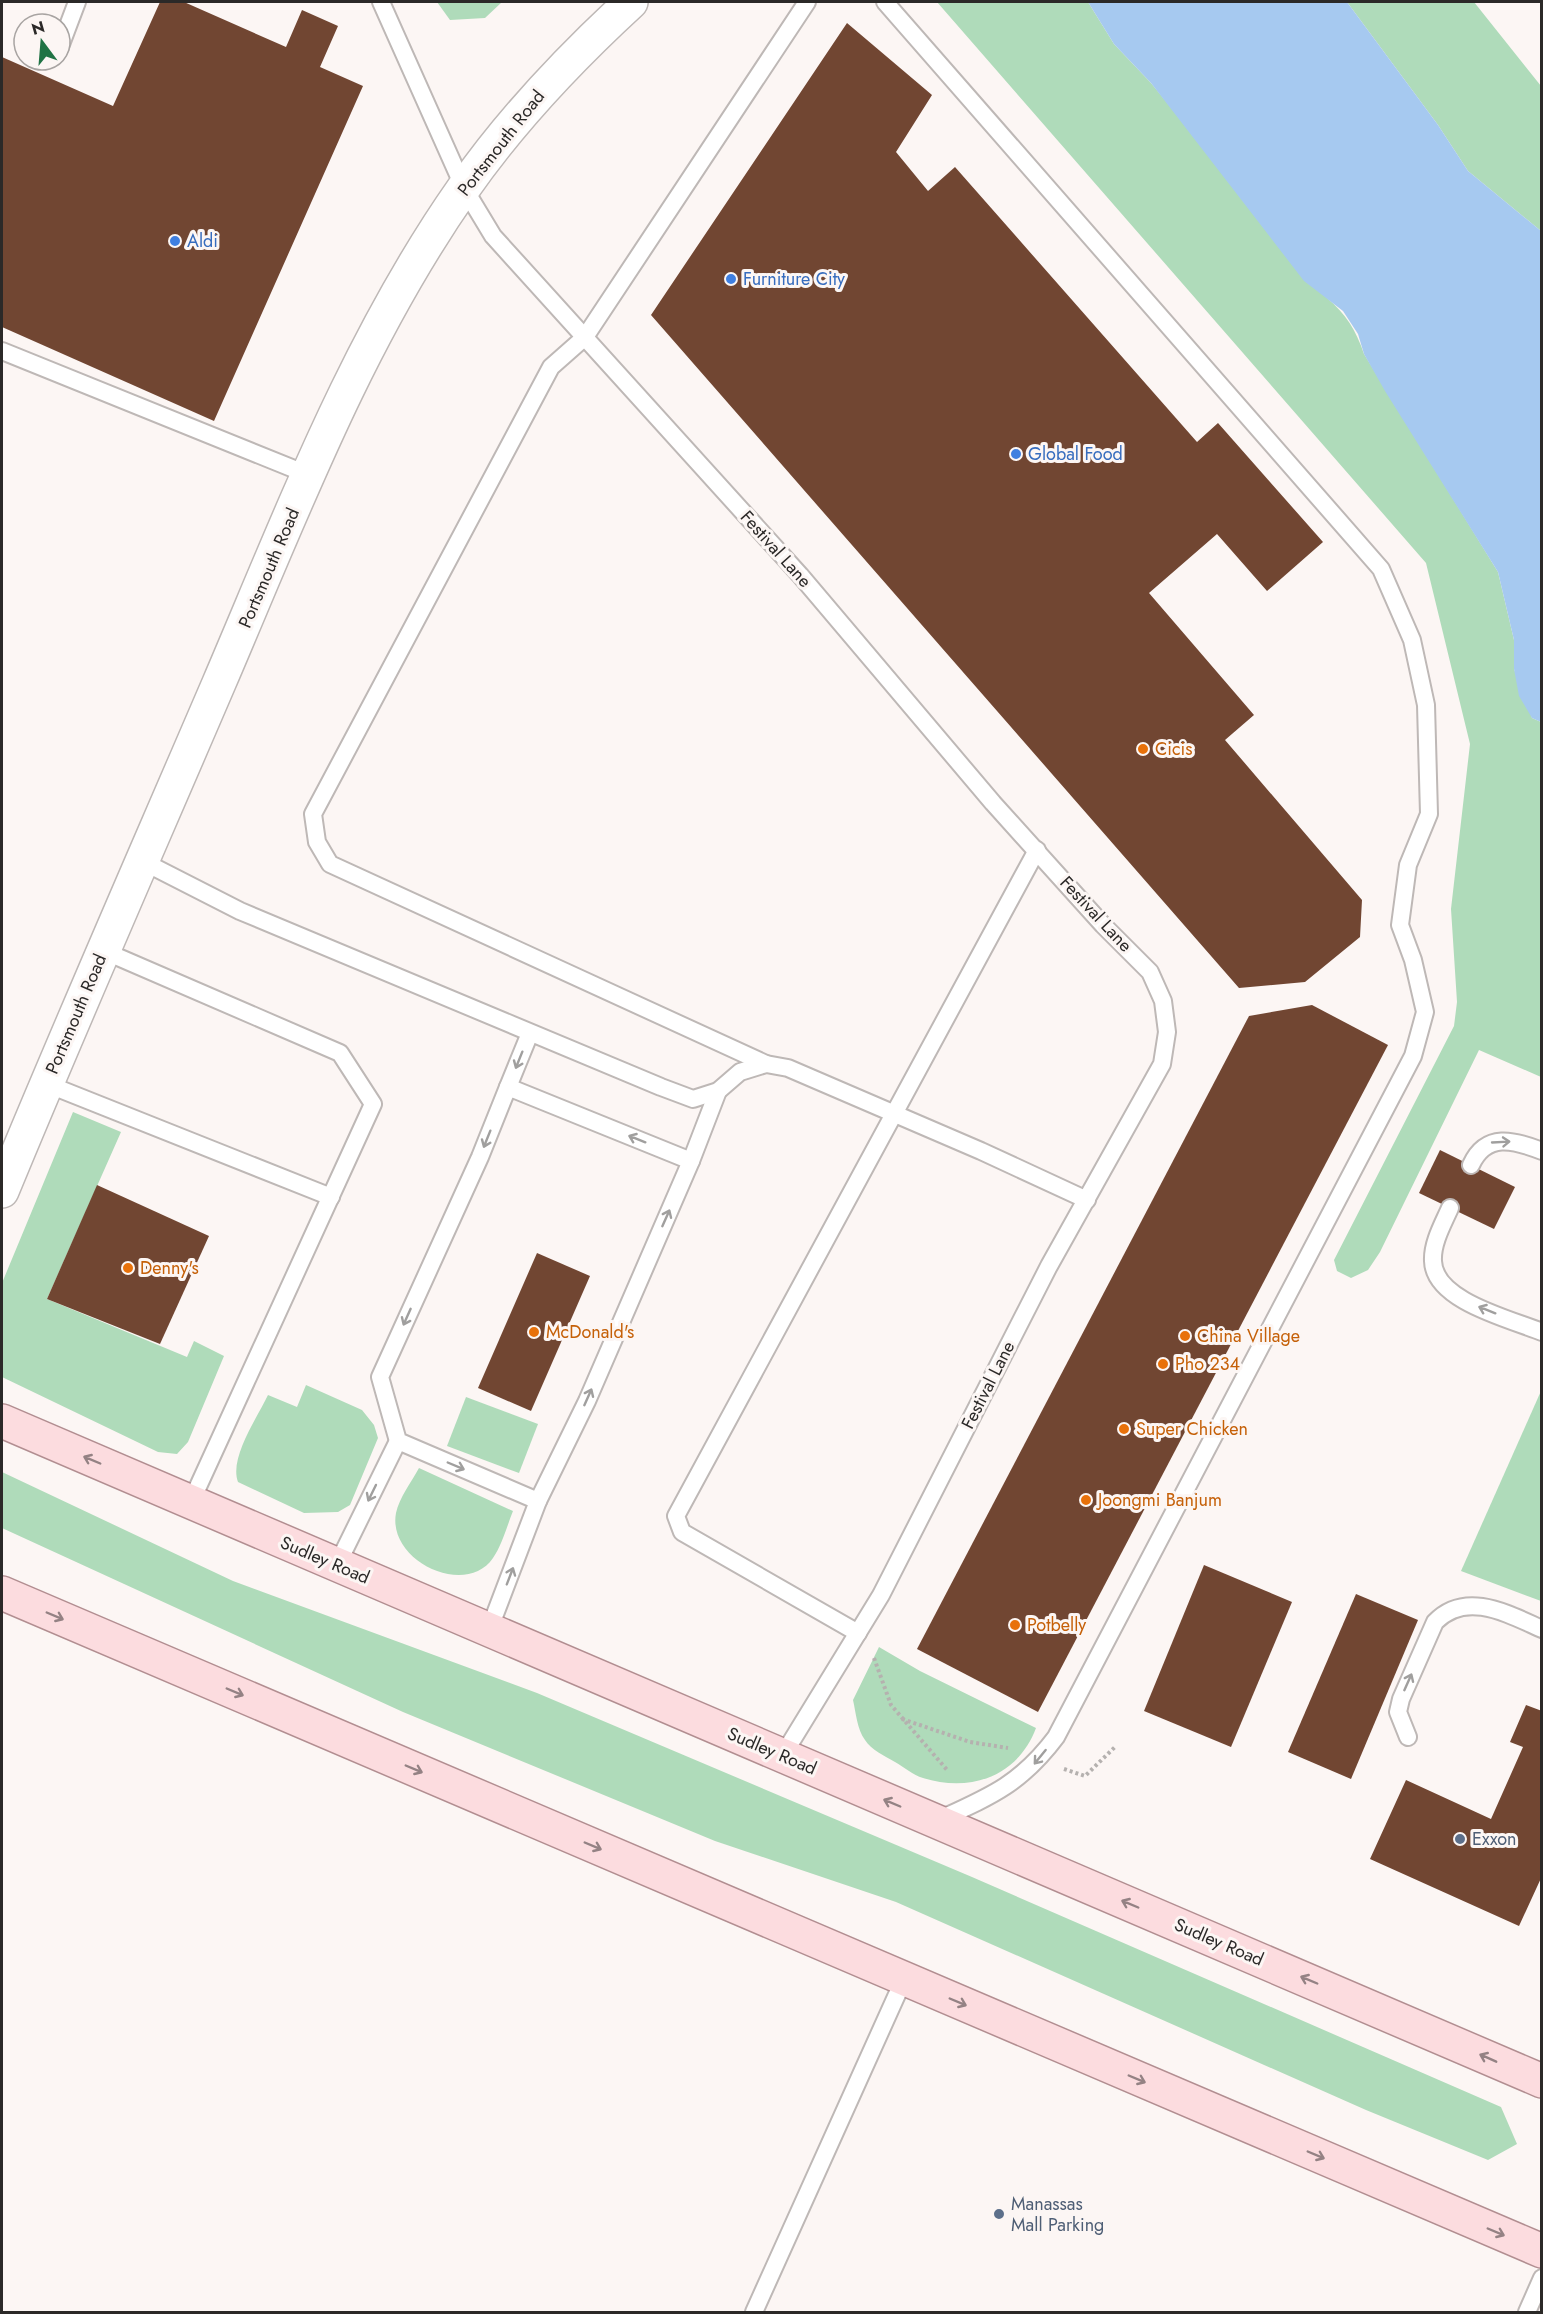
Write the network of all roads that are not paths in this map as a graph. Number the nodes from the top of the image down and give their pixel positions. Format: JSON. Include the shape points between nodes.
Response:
{"nodes":[{"id":1,"x":381,"y":2,"type":"edge"},
{"id":2,"x":631,"y":2,"type":"edge"},
{"id":3,"x":807,"y":2,"type":"edge"},
{"id":4,"x":885,"y":2,"type":"edge"},
{"id":5,"x":464,"y":188,"type":"junction"},
{"id":6,"x":585,"y":337,"type":"junction"},
{"id":7,"x":2,"y":351,"type":"edge"},
{"id":8,"x":309,"y":475,"type":"junction"},
{"id":9,"x":1037,"y":850,"type":"junction"},
{"id":10,"x":142,"y":861,"type":"junction"},
{"id":11,"x":104,"y":951,"type":"junction"},
{"id":12,"x":530,"y":1033,"type":"junction"},
{"id":13,"x":766,"y":1064,"type":"junction"},
{"id":14,"x":46,"y":1083,"type":"junction"},
{"id":15,"x":508,"y":1087,"type":"junction"},
{"id":16,"x":718,"y":1091,"type":"junction"},
{"id":17,"x":895,"y":1116,"type":"junction"},
{"id":18,"x":1542,"y":1151,"type":"edge"},
{"id":19,"x":691,"y":1161,"type":"junction"},
{"id":20,"x":1471,"y":1164,"type":"dead end"},
{"id":21,"x":2,"y":1191,"type":"edge"},
{"id":22,"x":331,"y":1197,"type":"junction"},
{"id":23,"x":1086,"y":1200,"type":"junction"},
{"id":24,"x":1450,"y":1208,"type":"dead end"},
{"id":25,"x":1542,"y":1332,"type":"edge"},
{"id":26,"x":2,"y":1421,"type":"edge"},
{"id":27,"x":398,"y":1441,"type":"junction"},
{"id":28,"x":538,"y":1501,"type":"junction"},
{"id":29,"x":191,"y":1502,"type":"junction"},
{"id":30,"x":337,"y":1565,"type":"junction"},
{"id":31,"x":2,"y":1593,"type":"edge"},
{"id":32,"x":1542,"y":1629,"type":"edge"},
{"id":33,"x":489,"y":1630,"type":"junction"},
{"id":34,"x":858,"y":1633,"type":"junction"},
{"id":35,"x":1408,"y":1737,"type":"dead end"},
{"id":36,"x":783,"y":1755,"type":"junction"},
{"id":37,"x":936,"y":1821,"type":"junction"},
{"id":38,"x":904,"y":1979,"type":"junction"},
{"id":39,"x":1542,"y":2081,"type":"edge"},
{"id":40,"x":1542,"y":2251,"type":"edge"},
{"id":41,"x":1542,"y":2278,"type":"edge"},
{"id":42,"x":754,"y":2313,"type":"edge"},
{"id":43,"x":1527,"y":2313,"type":"edge"}],
"edges":[{"from":1,"to":5,"type":"lane","name":"Festival Lane"},
{"from":2,"to":5,"type":"street","name":"Portsmouth Road","via":[[581,48],[524,110]]},
{"from":3,"to":6,"type":"lane"},
{"from":4,"to":37,"type":"lane","one_way":true,"via":[[1381,569],[1412,640],[1426,705],[1429,814],[1408,865],[1400,925],[1425,1012],[1413,1056],[1043,1754],[1016,1781]]},
{"from":5,"to":6,"type":"lane","name":"Festival Lane","via":[[493,236]]},
{"from":5,"to":8,"type":"street","name":"Portsmouth Road","via":[[366,349]]},
{"from":6,"to":9,"type":"lane","name":"Festival Lane","via":[[800,575]]},
{"from":6,"to":13,"type":"lane","via":[[551,367],[313,814],[317,842],[330,864]]},
{"from":7,"to":8,"type":"lane"},
{"from":8,"to":10,"type":"street","name":"Portsmouth Road"},
{"from":9,"to":17,"type":"lane"},
{"from":9,"to":23,"type":"lane","name":"Festival Lane","via":[[1150,972],[1163,1000],[1167,1032],[1162,1064]]},
{"from":10,"to":11,"type":"street","name":"Portsmouth Road"},
{"from":10,"to":12,"type":"lane","via":[[240,911]]},
{"from":11,"to":14,"type":"street","name":"Portsmouth Road"},
{"from":11,"to":22,"type":"lane","via":[[340,1053],[373,1104]]},
{"from":12,"to":15,"type":"lane","one_way":true},
{"from":12,"to":16,"type":"lane","via":[[693,1099]]},
{"from":13,"to":16,"type":"lane","via":[[740,1072]]},
{"from":13,"to":17,"type":"lane","via":[[788,1068]]},
{"from":14,"to":21,"type":"street","name":"Portsmouth Road"},
{"from":14,"to":22,"type":"lane"},
{"from":19,"to":15,"type":"lane","one_way":true},
{"from":15,"to":27,"type":"lane","one_way":true,"via":[[381,1377]]},
{"from":16,"to":19,"type":"lane"},
{"from":17,"to":23,"type":"lane"},
{"from":17,"to":34,"type":"lane","via":[[676,1516],[682,1532]]},
{"from":20,"to":18,"type":"lane","one_way":true,"via":[[1480,1149],[1495,1141],[1517,1141]]},
{"from":28,"to":19,"type":"lane","one_way":true,"via":[[587,1401]]},
{"from":22,"to":29,"type":"lane"},
{"from":23,"to":34,"type":"lane","name":"Festival Lane"},
{"from":25,"to":24,"type":"lane","one_way":true,"via":[[1460,1299],[1438,1280],[1434,1248]]},
{"from":29,"to":26,"type":"main road","name":"Sudley Road","one_way":true},
{"from":27,"to":28,"type":"lane","one_way":true},
{"from":27,"to":30,"type":"lane","one_way":true},
{"from":33,"to":28,"type":"lane","one_way":true},
{"from":29,"to":30,"type":"main road","name":"Sudley Road"},
{"from":30,"to":33,"type":"main road","name":"Sudley Road"},
{"from":31,"to":38,"type":"main road","one_way":true},
{"from":35,"to":32,"type":"lane","one_way":true,"via":[[1398,1712],[1401,1699],[1435,1622],[1443,1614],[1477,1606]]},
{"from":33,"to":36,"type":"main road","name":"Sudley Road"},
{"from":34,"to":36,"type":"lane","name":"Festival Lane"},
{"from":37,"to":36,"type":"main road","name":"Sudley Road","one_way":true},
{"from":39,"to":37,"type":"main road","name":"Sudley Road","one_way":true},
{"from":38,"to":40,"type":"main road","one_way":true},
{"from":38,"to":42,"type":"lane"},
{"from":41,"to":43,"type":"lane"}]}
